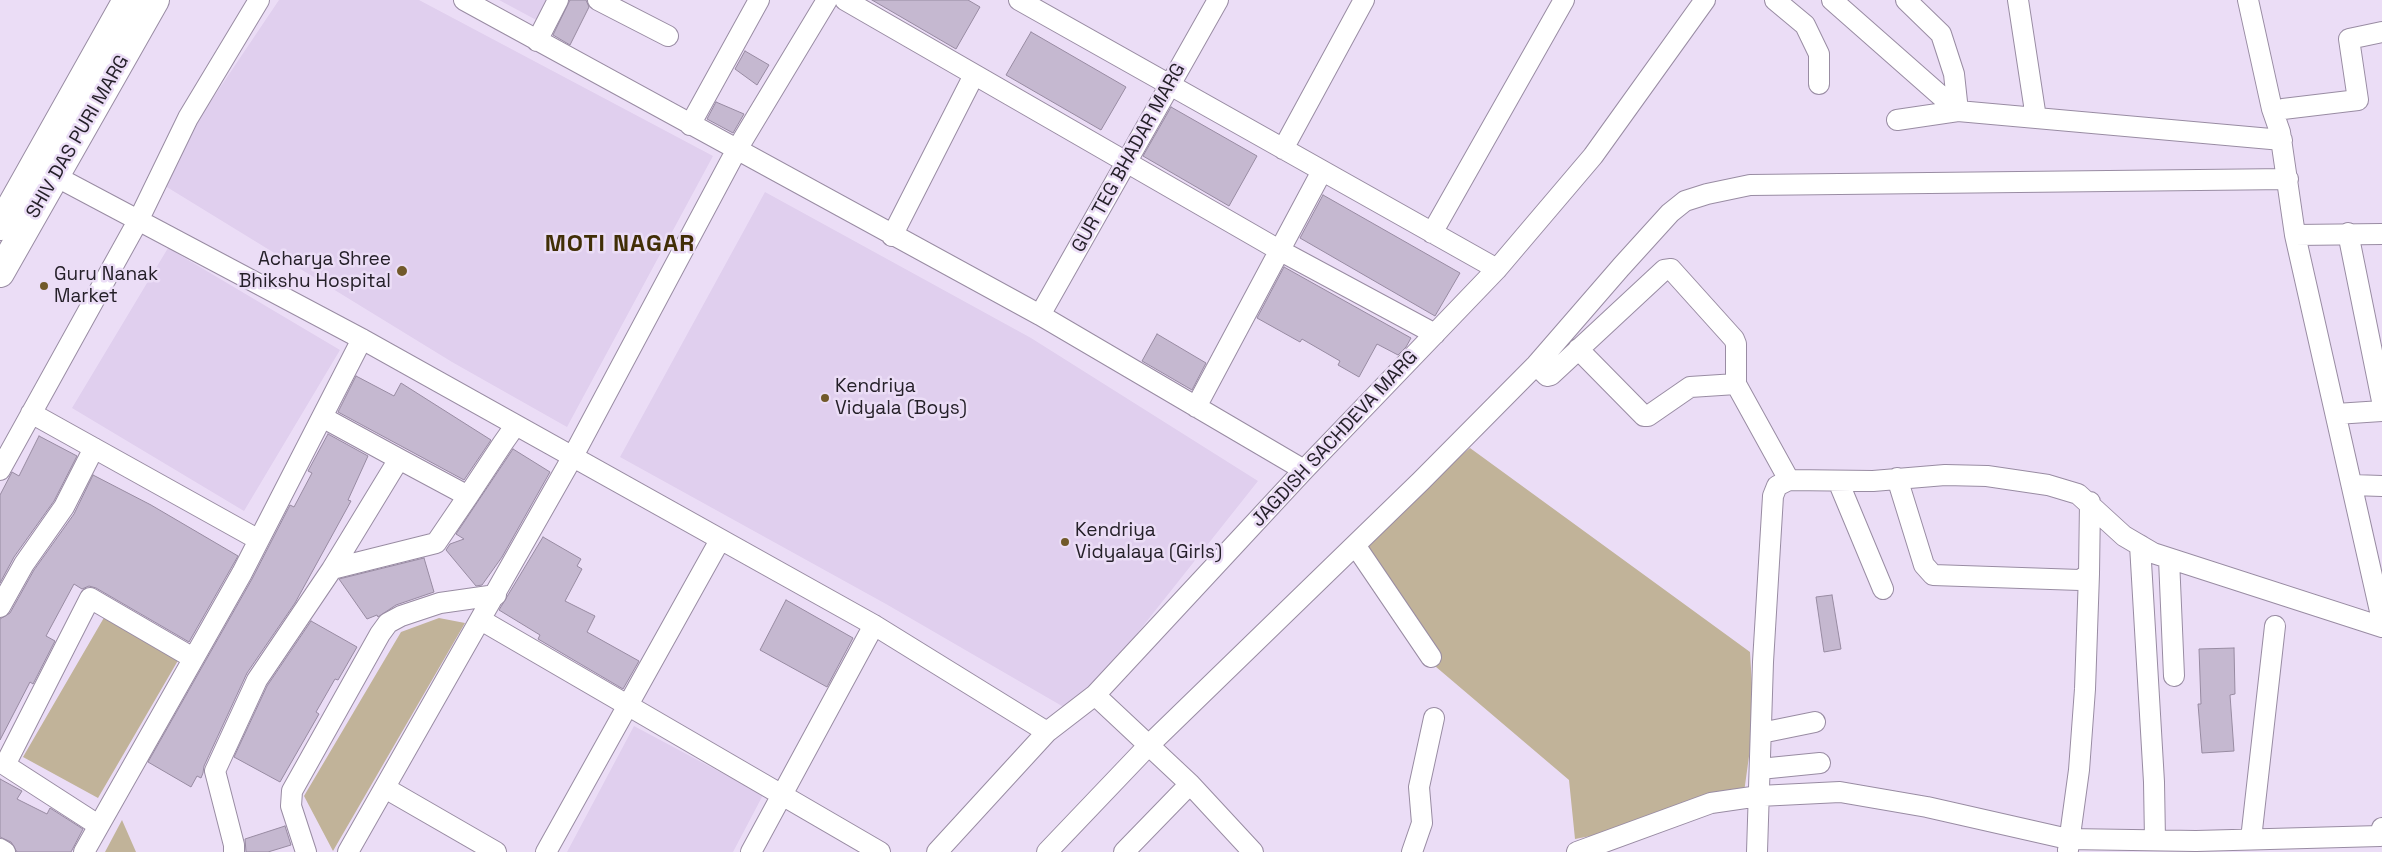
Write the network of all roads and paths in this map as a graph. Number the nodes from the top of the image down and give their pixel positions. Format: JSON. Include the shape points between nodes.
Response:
{"nodes":[{"id":1,"x":127,"y":0,"type":"edge"},
{"id":2,"x":155,"y":0,"type":"edge"},
{"id":3,"x":259,"y":0,"type":"edge"},
{"id":4,"x":464,"y":0,"type":"edge"},
{"id":5,"x":558,"y":0,"type":"edge"},
{"id":6,"x":598,"y":0,"type":"edge"},
{"id":7,"x":759,"y":0,"type":"edge"},
{"id":8,"x":827,"y":0,"type":"edge"},
{"id":9,"x":845,"y":0,"type":"edge"},
{"id":10,"x":1019,"y":0,"type":"edge"},
{"id":11,"x":1218,"y":0,"type":"edge"},
{"id":12,"x":1364,"y":0,"type":"edge"},
{"id":13,"x":1564,"y":0,"type":"edge"},
{"id":14,"x":1705,"y":0,"type":"edge"},
{"id":15,"x":1775,"y":0,"type":"edge"},
{"id":16,"x":1832,"y":0,"type":"edge"},
{"id":17,"x":1906,"y":0,"type":"edge"},
{"id":18,"x":2018,"y":0,"type":"edge"},
{"id":19,"x":2248,"y":0,"type":"edge"},
{"id":20,"x":2260,"y":0,"type":"edge"},
{"id":21,"x":2382,"y":32,"type":"edge"},
{"id":22,"x":668,"y":36,"type":"dead end"},
{"id":23,"x":538,"y":41,"type":"junction"},
{"id":24,"x":974,"y":75,"type":"junction"},
{"id":25,"x":1819,"y":84,"type":"dead end"},
{"id":26,"x":1170,"y":85,"type":"junction"},
{"id":27,"x":2284,"y":109,"type":"junction"},
{"id":28,"x":1958,"y":111,"type":"junction"},
{"id":29,"x":2036,"y":118,"type":"junction"},
{"id":30,"x":1897,"y":120,"type":"dead end"},
{"id":31,"x":690,"y":125,"type":"junction"},
{"id":32,"x":2281,"y":136,"type":"junction"},
{"id":33,"x":1283,"y":149,"type":"junction"},
{"id":34,"x":736,"y":151,"type":"junction"},
{"id":35,"x":1126,"y":162,"type":"junction"},
{"id":36,"x":1322,"y":171,"type":"junction"},
{"id":37,"x":56,"y":176,"type":"junction"},
{"id":38,"x":2288,"y":179,"type":"junction"},
{"id":39,"x":139,"y":219,"type":"junction"},
{"id":40,"x":0,"y":226,"type":"edge"},
{"id":41,"x":1432,"y":233,"type":"junction"},
{"id":42,"x":2348,"y":233,"type":"junction"},
{"id":43,"x":2295,"y":234,"type":"junction"},
{"id":44,"x":2382,"y":234,"type":"edge"},
{"id":45,"x":892,"y":236,"type":"junction"},
{"id":46,"x":1279,"y":250,"type":"junction"},
{"id":47,"x":1497,"y":269,"type":"junction"},
{"id":48,"x":0,"y":273,"type":"edge"},
{"id":49,"x":1040,"y":316,"type":"junction"},
{"id":50,"x":1434,"y":334,"type":"junction"},
{"id":51,"x":362,"y":339,"type":"junction"},
{"id":52,"x":1578,"y":349,"type":"junction"},
{"id":53,"x":1536,"y":365,"type":"junction"},
{"id":54,"x":1736,"y":384,"type":"junction"},
{"id":55,"x":2382,"y":401,"type":"edge"},
{"id":56,"x":1196,"y":407,"type":"junction"},
{"id":57,"x":2382,"y":411,"type":"edge"},
{"id":58,"x":31,"y":413,"type":"junction"},
{"id":59,"x":2336,"y":414,"type":"junction"},
{"id":60,"x":322,"y":417,"type":"junction"},
{"id":61,"x":515,"y":426,"type":"junction"},
{"id":62,"x":94,"y":448,"type":"junction"},
{"id":63,"x":572,"y":458,"type":"junction"},
{"id":64,"x":399,"y":459,"type":"junction"},
{"id":65,"x":0,"y":470,"type":"edge"},
{"id":66,"x":1304,"y":470,"type":"junction"},
{"id":67,"x":1897,"y":478,"type":"junction"},
{"id":68,"x":1788,"y":480,"type":"junction"},
{"id":69,"x":1838,"y":482,"type":"junction"},
{"id":70,"x":2352,"y":485,"type":"junction"},
{"id":71,"x":2382,"y":486,"type":"edge"},
{"id":72,"x":468,"y":496,"type":"junction"},
{"id":73,"x":2090,"y":502,"type":"junction"},
{"id":74,"x":259,"y":540,"type":"junction"},
{"id":75,"x":720,"y":540,"type":"junction"},
{"id":76,"x":1355,"y":545,"type":"junction"},
{"id":77,"x":2140,"y":546,"type":"junction"},
{"id":78,"x":2169,"y":559,"type":"junction"},
{"id":79,"x":332,"y":570,"type":"junction"},
{"id":80,"x":2377,"y":572,"type":"edge"},
{"id":81,"x":2089,"y":574,"type":"junction"},
{"id":82,"x":1883,"y":589,"type":"dead end"},
{"id":83,"x":496,"y":594,"type":"junction"},
{"id":84,"x":0,"y":607,"type":"edge"},
{"id":85,"x":481,"y":620,"type":"junction"},
{"id":86,"x":2382,"y":620,"type":"edge"},
{"id":87,"x":874,"y":626,"type":"junction"},
{"id":88,"x":2275,"y":626,"type":"dead end"},
{"id":89,"x":2382,"y":627,"type":"edge"},
{"id":90,"x":1431,"y":657,"type":"dead end"},
{"id":91,"x":193,"y":658,"type":"junction"},
{"id":92,"x":2174,"y":676,"type":"dead end"},
{"id":93,"x":1095,"y":695,"type":"junction"},
{"id":94,"x":627,"y":706,"type":"junction"},
{"id":95,"x":1434,"y":718,"type":"dead end"},
{"id":96,"x":1815,"y":722,"type":"dead end"},
{"id":97,"x":1047,"y":732,"type":"junction"},
{"id":98,"x":1761,"y":733,"type":"junction"},
{"id":99,"x":1150,"y":745,"type":"junction"},
{"id":100,"x":1820,"y":762,"type":"dead end"},
{"id":101,"x":1760,"y":769,"type":"junction"},
{"id":102,"x":1190,"y":784,"type":"junction"},
{"id":103,"x":385,"y":788,"type":"junction"},
{"id":104,"x":782,"y":795,"type":"junction"},
{"id":105,"x":1759,"y":796,"type":"junction"},
{"id":106,"x":98,"y":825,"type":"junction"},
{"id":107,"x":2380,"y":838,"type":"edge"},
{"id":108,"x":2251,"y":839,"type":"junction"},
{"id":109,"x":2155,"y":840,"type":"junction"},
{"id":110,"x":2068,"y":845,"type":"edge"},
{"id":111,"x":2196,"y":846,"type":"edge"},
{"id":112,"x":1245,"y":849,"type":"edge"},
{"id":113,"x":84,"y":852,"type":"edge"},
{"id":114,"x":234,"y":852,"type":"edge"},
{"id":115,"x":306,"y":852,"type":"edge"},
{"id":116,"x":348,"y":852,"type":"edge"},
{"id":117,"x":496,"y":852,"type":"edge"},
{"id":118,"x":546,"y":852,"type":"edge"},
{"id":119,"x":751,"y":852,"type":"edge"},
{"id":120,"x":880,"y":852,"type":"edge"},
{"id":121,"x":937,"y":852,"type":"edge"},
{"id":122,"x":1047,"y":852,"type":"edge"},
{"id":123,"x":1124,"y":852,"type":"edge"},
{"id":124,"x":1412,"y":852,"type":"edge"},
{"id":125,"x":1577,"y":852,"type":"edge"},
{"id":126,"x":1757,"y":852,"type":"edge"}],
"edges":[{"from":1,"to":40,"type":"main road","name":"SHIV DAS PURI MARG"},
{"from":2,"to":37,"type":"main road","name":"SHIV DAS PURI MARG"},
{"from":3,"to":39,"type":"street","via":[[188,118]]},
{"from":4,"to":23,"type":"street"},
{"from":5,"to":23,"type":"street"},
{"from":6,"to":22,"type":"street"},
{"from":7,"to":31,"type":"street"},
{"from":8,"to":34,"type":"street"},
{"from":9,"to":24,"type":"street"},
{"from":10,"to":26,"type":"street"},
{"from":11,"to":26,"type":"street","name":"GUR TEG BHADAR MARG"},
{"from":12,"to":33,"type":"street"},
{"from":13,"to":41,"type":"street"},
{"from":14,"to":47,"type":"street","name":"JAGDISH SACHDEVA MARG","via":[[1593,156]]},
{"from":15,"to":25,"type":"street","via":[[1805,25],[1819,54]]},
{"from":16,"to":28,"type":"street"},
{"from":17,"to":28,"type":"street","via":[[1941,34],[1954,74]]},
{"from":18,"to":29,"type":"street"},
{"from":19,"to":32,"type":"street"},
{"from":20,"to":27,"type":"street"},
{"from":21,"to":27,"type":"street","via":[[2349,38],[2358,100]]},
{"from":23,"to":31,"type":"street"},
{"from":24,"to":35,"type":"street"},
{"from":24,"to":45,"type":"street"},
{"from":26,"to":33,"type":"street"},
{"from":26,"to":35,"type":"street","name":"GUR TEG BHADAR MARG"},
{"from":27,"to":32,"type":"street"},
{"from":28,"to":29,"type":"street"},
{"from":28,"to":30,"type":"street"},
{"from":29,"to":32,"type":"street"},
{"from":31,"to":34,"type":"street"},
{"from":32,"to":38,"type":"street"},
{"from":33,"to":36,"type":"street"},
{"from":34,"to":45,"type":"street"},
{"from":34,"to":63,"type":"street"},
{"from":35,"to":46,"type":"street"},
{"from":35,"to":49,"type":"street","name":"GUR TEG BHADAR MARG"},
{"from":36,"to":41,"type":"street"},
{"from":36,"to":46,"type":"street"},
{"from":37,"to":39,"type":"street"},
{"from":37,"to":48,"type":"main road","name":"SHIV DAS PURI MARG"},
{"from":38,"to":43,"type":"street"},
{"from":38,"to":53,"type":"street","via":[[1750,185],[1706,194],[1685,201],[1670,213]]},
{"from":39,"to":51,"type":"street"},
{"from":39,"to":58,"type":"street"},
{"from":41,"to":47,"type":"street"},
{"from":42,"to":43,"type":"street"},
{"from":42,"to":44,"type":"street"},
{"from":42,"to":55,"type":"street"},
{"from":43,"to":59,"type":"street"},
{"from":45,"to":49,"type":"street"},
{"from":46,"to":50,"type":"street"},
{"from":46,"to":56,"type":"street"},
{"from":47,"to":50,"type":"street","name":"JAGDISH SACHDEVA MARG"},
{"from":49,"to":56,"type":"street"},
{"from":50,"to":66,"type":"street","name":"JAGDISH SACHDEVA MARG"},
{"from":51,"to":60,"type":"street"},
{"from":51,"to":61,"type":"street"},
{"from":52,"to":53,"type":"street","via":[[1551,375]]},
{"from":52,"to":54,"type":"street","via":[[1644,416],[1690,387]]},
{"from":52,"to":54,"type":"street","via":[[1664,270],[1671,269],[1734,339]]},
{"from":53,"to":76,"type":"street"},
{"from":54,"to":68,"type":"street"},
{"from":56,"to":66,"type":"street"},
{"from":57,"to":59,"type":"street"},
{"from":58,"to":62,"type":"street"},
{"from":58,"to":65,"type":"street"},
{"from":59,"to":70,"type":"street"},
{"from":60,"to":64,"type":"street"},
{"from":60,"to":74,"type":"street"},
{"from":61,"to":63,"type":"street"},
{"from":61,"to":72,"type":"street"},
{"from":62,"to":74,"type":"street"},
{"from":62,"to":84,"type":"street","via":[[64,507],[24,564]]},
{"from":63,"to":75,"type":"street"},
{"from":63,"to":83,"type":"street"},
{"from":64,"to":72,"type":"street"},
{"from":64,"to":79,"type":"street"},
{"from":66,"to":93,"type":"street","name":"JAGDISH SACHDEVA MARG"},
{"from":67,"to":69,"type":"street"},
{"from":67,"to":73,"type":"street","via":[[1944,475],[2019,480],[2078,494]]},
{"from":67,"to":81,"type":"street","via":[[1924,565],[1933,575],[2080,580]]},
{"from":68,"to":69,"type":"street"},
{"from":68,"to":98,"type":"street","via":[[1777,486],[1773,496]]},
{"from":69,"to":82,"type":"street"},
{"from":70,"to":71,"type":"street"},
{"from":70,"to":80,"type":"street"},
{"from":72,"to":79,"type":"street","via":[[436,543]]},
{"from":73,"to":77,"type":"street","via":[[2112,527]]},
{"from":73,"to":81,"type":"street"},
{"from":74,"to":91,"type":"street"},
{"from":75,"to":87,"type":"street"},
{"from":75,"to":94,"type":"street"},
{"from":76,"to":90,"type":"street"},
{"from":76,"to":99,"type":"street"},
{"from":77,"to":78,"type":"street"},
{"from":77,"to":109,"type":"street"},
{"from":78,"to":89,"type":"street"},
{"from":78,"to":92,"type":"street"},
{"from":79,"to":114,"type":"street","via":[[256,680],[215,771]]},
{"from":80,"to":86,"type":"street"},
{"from":81,"to":110,"type":"street","via":[[2080,761]]},
{"from":83,"to":85,"type":"street"},
{"from":83,"to":115,"type":"street","via":[[432,606],[388,623],[292,791],[292,806]]},
{"from":85,"to":94,"type":"street"},
{"from":85,"to":103,"type":"street"},
{"from":87,"to":97,"type":"street"},
{"from":87,"to":104,"type":"street"},
{"from":88,"to":108,"type":"street"},
{"from":91,"to":106,"type":"street"},
{"from":91,"to":106,"type":"street","via":[[90,598],[5,765]]},
{"from":93,"to":97,"type":"street","name":"JAGDISH SACHDEVA MARG"},
{"from":93,"to":99,"type":"street"},
{"from":94,"to":104,"type":"street"},
{"from":94,"to":118,"type":"street"},
{"from":95,"to":124,"type":"street","via":[[1419,787],[1422,823]]},
{"from":96,"to":98,"type":"street"},
{"from":97,"to":121,"type":"street","name":"JAGDISH SACHDEVA MARG"},
{"from":98,"to":101,"type":"street"},
{"from":99,"to":102,"type":"street"},
{"from":99,"to":122,"type":"street"},
{"from":100,"to":101,"type":"street"},
{"from":101,"to":105,"type":"street"},
{"from":102,"to":112,"type":"street"},
{"from":102,"to":123,"type":"street"},
{"from":103,"to":116,"type":"street"},
{"from":103,"to":117,"type":"street"},
{"from":104,"to":119,"type":"street"},
{"from":104,"to":120,"type":"street"},
{"from":105,"to":110,"type":"street","via":[[1840,792],[1926,807]]},
{"from":105,"to":125,"type":"street","via":[[1711,803]]},
{"from":105,"to":126,"type":"street"},
{"from":106,"to":113,"type":"street"},
{"from":107,"to":108,"type":"street"},
{"from":108,"to":111,"type":"street"},
{"from":109,"to":110,"type":"street"},
{"from":109,"to":111,"type":"street"}]}
